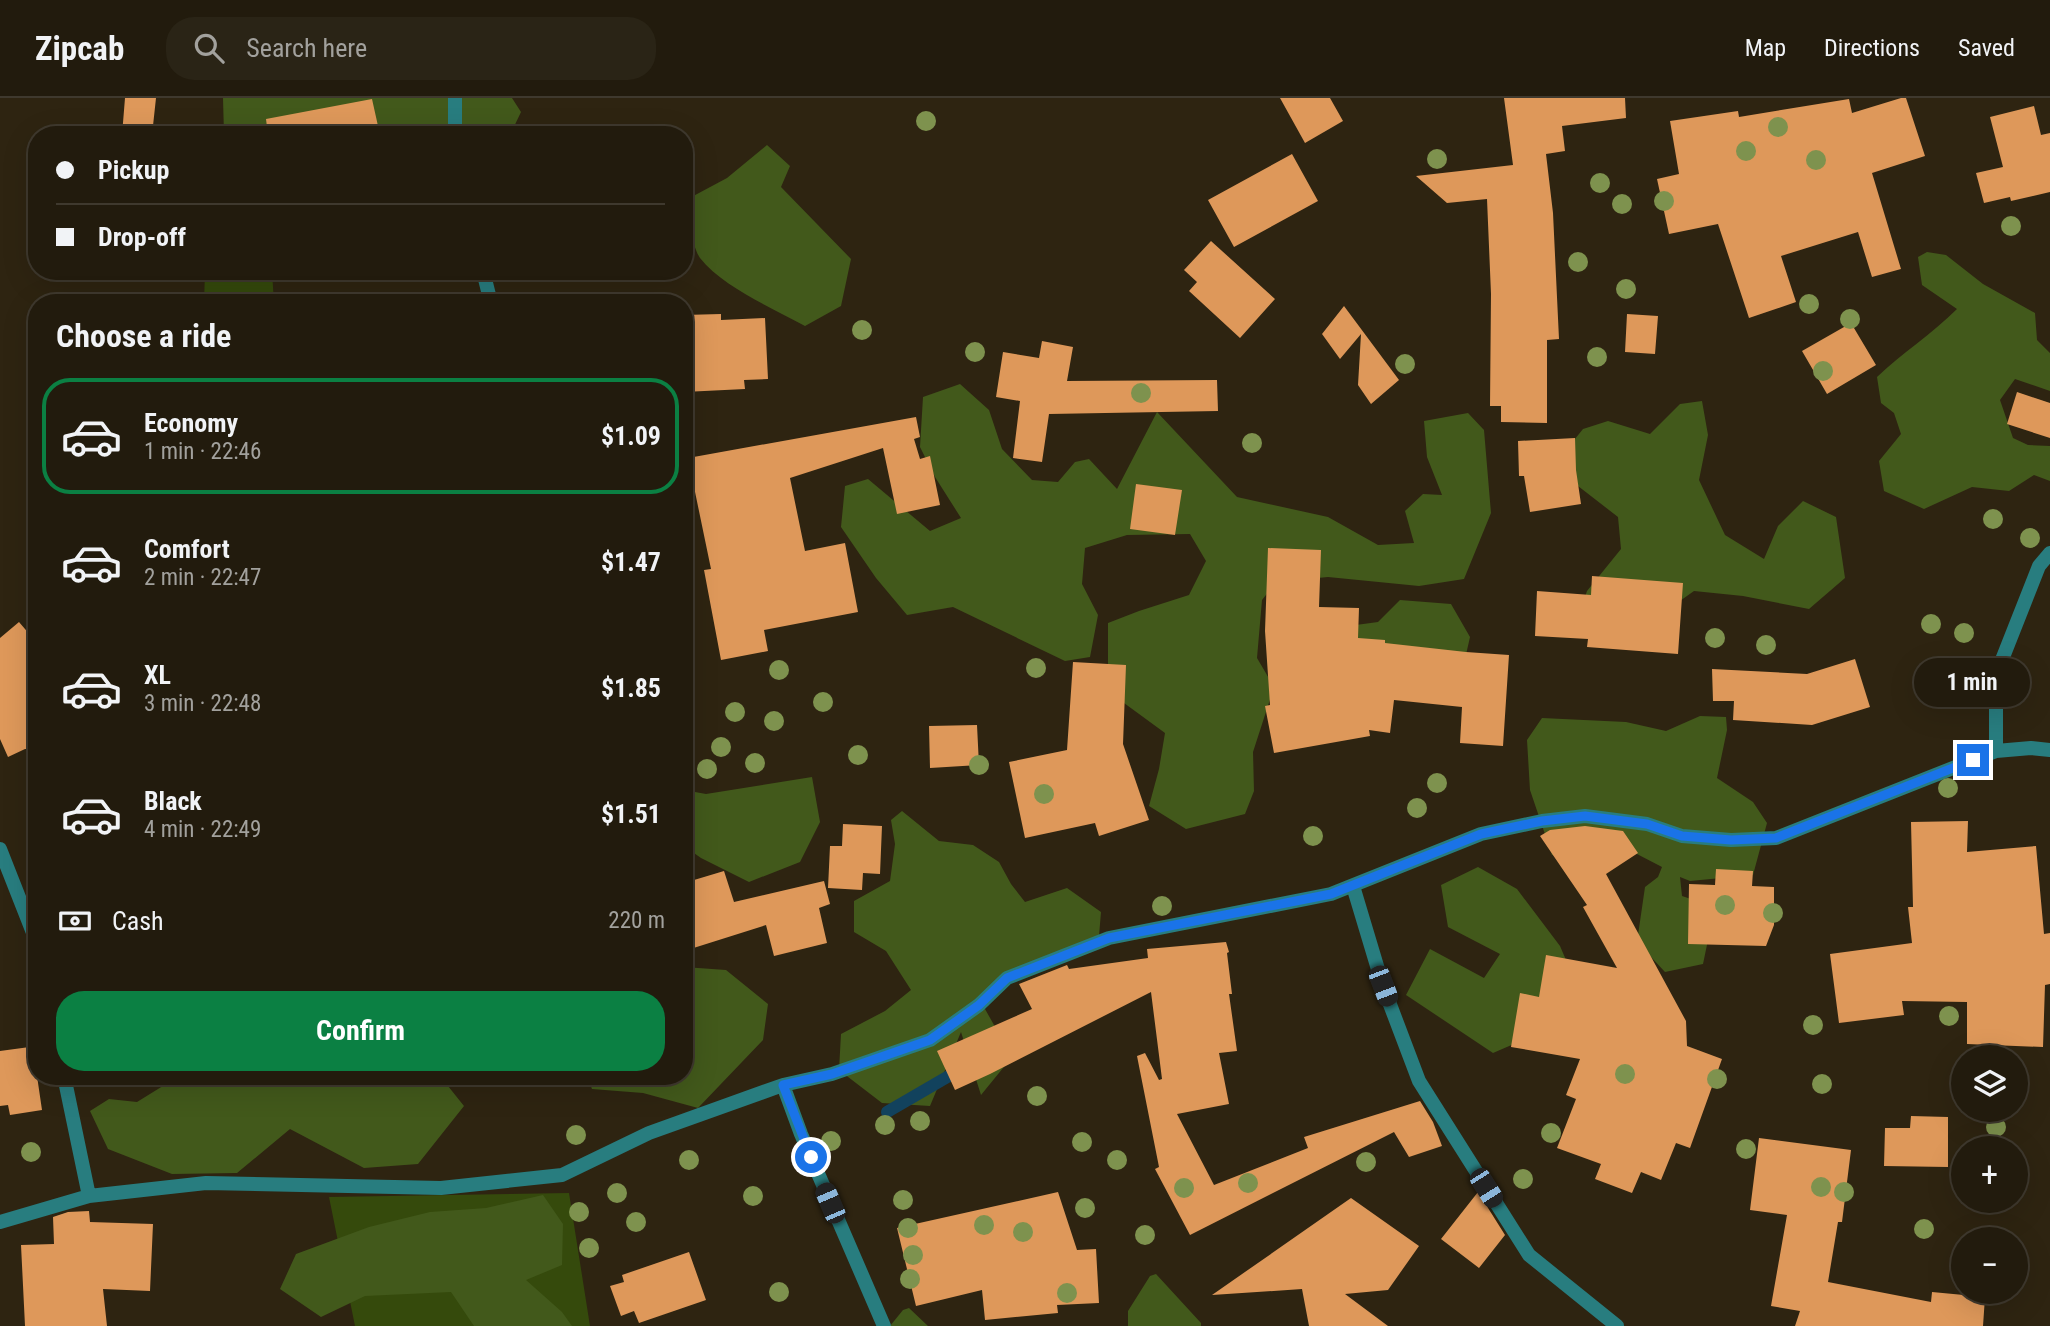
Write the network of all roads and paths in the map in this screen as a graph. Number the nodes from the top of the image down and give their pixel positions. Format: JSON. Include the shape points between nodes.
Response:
{"nodes":[{"id":1,"x":455,"y":98,"type":"edge"},
{"id":2,"x":455,"y":126,"type":"edge"},
{"id":3,"x":2050,"y":553,"type":"edge"},
{"id":4,"x":2050,"y":750,"type":"edge"},
{"id":5,"x":1996,"y":751,"type":"junction"},
{"id":6,"x":0,"y":849,"type":"edge"},
{"id":7,"x":1353,"y":886,"type":"junction"},
{"id":8,"x":28,"y":917,"type":"edge"},
{"id":9,"x":66,"y":1085,"type":"edge"},
{"id":10,"x":783,"y":1085,"type":"junction"},
{"id":11,"x":89,"y":1196,"type":"junction"},
{"id":12,"x":0,"y":1222,"type":"edge"},
{"id":13,"x":884,"y":1326,"type":"edge"},
{"id":14,"x":1617,"y":1326,"type":"edge"}],
"edges":[{"from":1,"to":2,"type":"street"},
{"from":3,"to":5,"type":"street","via":[[2039,566],[1996,675]]},
{"from":4,"to":5,"type":"street"},
{"from":5,"to":7,"type":"street","via":[[1776,838],[1682,836],[1647,824],[1585,816],[1481,834]]},
{"from":6,"to":8,"type":"street"},
{"from":7,"to":10,"type":"street","via":[[1109,938],[1007,978],[930,1040],[832,1074]]},
{"from":7,"to":14,"type":"street","via":[[1383,986],[1419,1081],[1529,1255]]},
{"from":9,"to":11,"type":"street"},
{"from":10,"to":11,"type":"street","via":[[649,1133],[562,1175],[441,1188],[210,1183]]},
{"from":10,"to":13,"type":"street"},
{"from":11,"to":12,"type":"street"}]}
